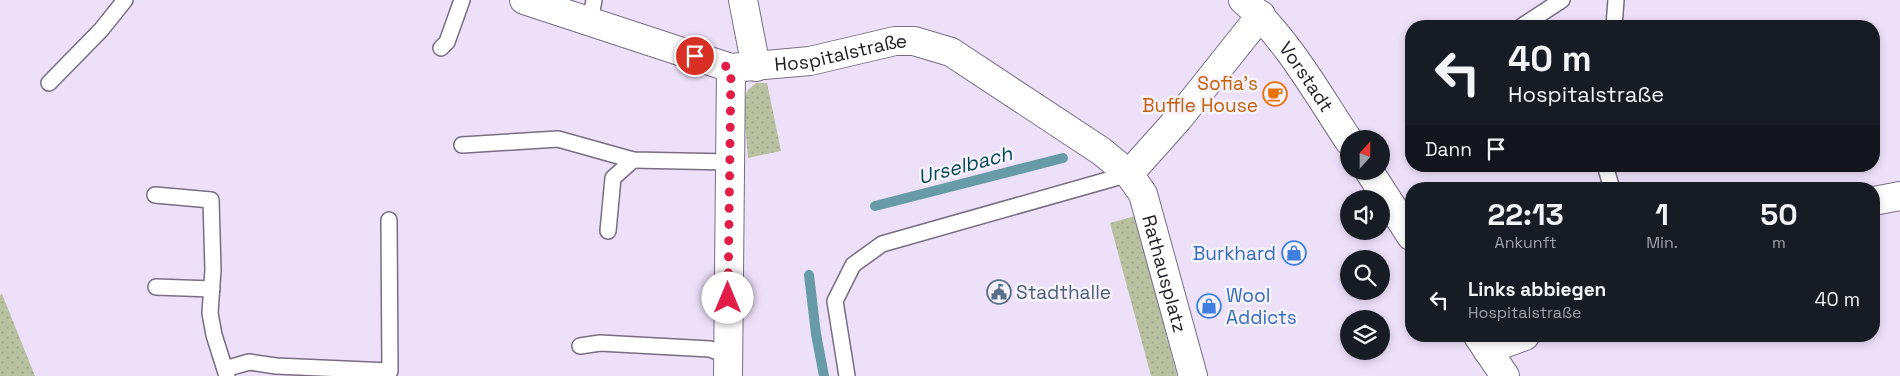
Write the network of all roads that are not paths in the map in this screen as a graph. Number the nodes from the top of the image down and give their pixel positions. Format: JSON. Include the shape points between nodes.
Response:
{"nodes":[{"id":1,"x":125,"y":0,"type":"edge"},
{"id":2,"x":462,"y":0,"type":"edge"},
{"id":3,"x":524,"y":0,"type":"edge"},
{"id":4,"x":743,"y":0,"type":"edge"},
{"id":5,"x":1562,"y":0,"type":"edge"},
{"id":6,"x":1616,"y":0,"type":"edge"},
{"id":7,"x":1252,"y":8,"type":"edge"},
{"id":8,"x":592,"y":11,"type":"edge"},
{"id":9,"x":1531,"y":20,"type":"edge"},
{"id":10,"x":1614,"y":20,"type":"edge"},
{"id":11,"x":441,"y":48,"type":"dead end"},
{"id":12,"x":743,"y":67,"type":"junction"},
{"id":13,"x":49,"y":83,"type":"dead end"},
{"id":14,"x":1342,"y":130,"type":"edge"},
{"id":15,"x":462,"y":145,"type":"dead end"},
{"id":16,"x":633,"y":160,"type":"junction"},
{"id":17,"x":729,"y":162,"type":"junction"},
{"id":18,"x":1129,"y":174,"type":"junction"},
{"id":19,"x":1375,"y":180,"type":"edge"},
{"id":20,"x":155,"y":195,"type":"dead end"},
{"id":21,"x":1900,"y":196,"type":"edge"},
{"id":22,"x":1880,"y":200,"type":"edge"},
{"id":23,"x":389,"y":220,"type":"dead end"},
{"id":24,"x":1405,"y":227,"type":"edge"},
{"id":25,"x":608,"y":231,"type":"dead end"},
{"id":26,"x":156,"y":287,"type":"dead end"},
{"id":27,"x":212,"y":289,"type":"junction"},
{"id":28,"x":1483,"y":343,"type":"edge"},
{"id":29,"x":580,"y":346,"type":"dead end"},
{"id":30,"x":728,"y":366,"type":"edge"},
{"id":31,"x":226,"y":373,"type":"edge"},
{"id":32,"x":847,"y":376,"type":"edge"},
{"id":33,"x":1193,"y":376,"type":"edge"},
{"id":34,"x":1505,"y":376,"type":"edge"}],
"edges":[{"from":1,"to":13,"type":"lane","via":[[101,30]]},
{"from":2,"to":11,"type":"lane","via":[[447,42]]},
{"from":3,"to":8,"type":"street","name":"Hospitalstraße"},
{"from":4,"to":12,"type":"street"},
{"from":5,"to":9,"type":"lane"},
{"from":6,"to":10,"type":"lane"},
{"from":7,"to":14,"type":"street","name":"Vorstadt","via":[[1291,54]]},
{"from":7,"to":18,"type":"street","name":"Vorstadt","via":[[1179,118]]},
{"from":8,"to":12,"type":"street","name":"Hospitalstraße"},
{"from":12,"to":17,"type":"street"},
{"from":12,"to":18,"type":"street","name":"Hospitalstraße","via":[[810,61],[895,41],[914,41],[951,52]]},
{"from":15,"to":16,"type":"lane","via":[[558,139]]},
{"from":16,"to":17,"type":"lane"},
{"from":16,"to":25,"type":"lane","via":[[614,178]]},
{"from":17,"to":30,"type":"street"},
{"from":18,"to":32,"type":"lane","via":[[882,244],[853,266],[834,301]]},
{"from":18,"to":33,"type":"street","name":"Rathausplatz","via":[[1143,194]]},
{"from":19,"to":24,"type":"street"},
{"from":20,"to":27,"type":"lane","via":[[211,200]]},
{"from":21,"to":22,"type":"street"},
{"from":23,"to":31,"type":"lane","via":[[390,371],[249,362]]},
{"from":26,"to":27,"type":"lane"},
{"from":27,"to":31,"type":"lane","via":[[210,313]]},
{"from":28,"to":34,"type":"street"},
{"from":29,"to":30,"type":"lane","via":[[600,343],[710,349]]}]}
